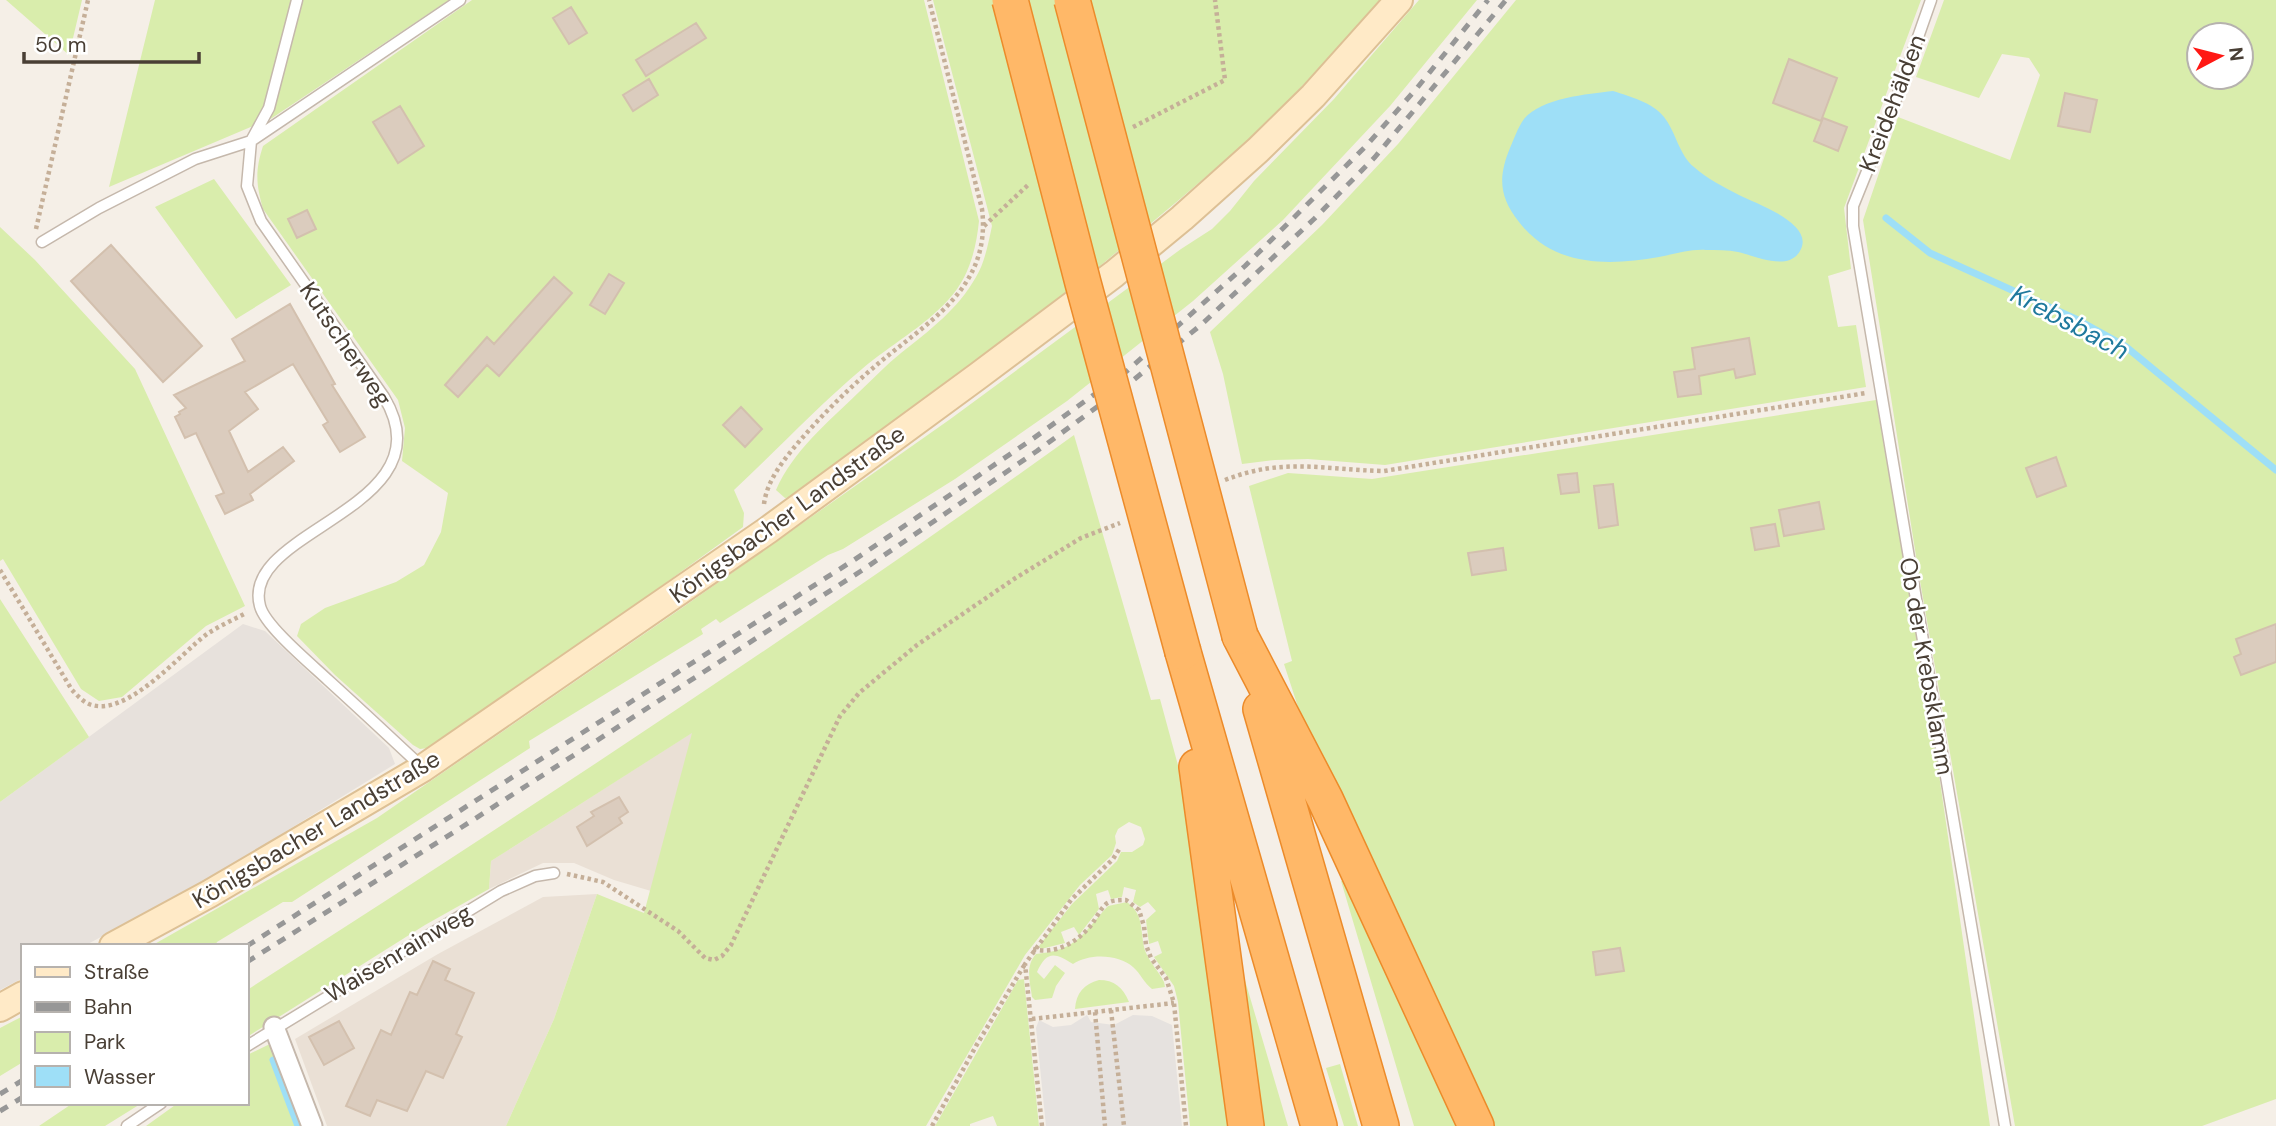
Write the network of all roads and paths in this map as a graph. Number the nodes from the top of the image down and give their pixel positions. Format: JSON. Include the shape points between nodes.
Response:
{"nodes":[{"id":1,"x":88,"y":0,"type":"edge"},
{"id":2,"x":297,"y":0,"type":"edge"},
{"id":3,"x":460,"y":0,"type":"edge"},
{"id":4,"x":929,"y":0,"type":"edge"},
{"id":5,"x":1010,"y":0,"type":"edge"},
{"id":6,"x":1072,"y":0,"type":"edge"},
{"id":7,"x":1399,"y":0,"type":"edge"},
{"id":8,"x":1931,"y":0,"type":"edge"},
{"id":9,"x":251,"y":141,"type":"junction"},
{"id":10,"x":1853,"y":206,"type":"joint"},
{"id":11,"x":42,"y":242,"type":"joint"},
{"id":12,"x":768,"y":530,"type":"junction"},
{"id":13,"x":0,"y":570,"type":"edge"},
{"id":14,"x":260,"y":606,"type":"junction"},
{"id":15,"x":1240,"y":636,"type":"junction"},
{"id":16,"x":1183,"y":652,"type":"junction"},
{"id":17,"x":423,"y":768,"type":"junction"},
{"id":18,"x":1120,"y":848,"type":"dead end"},
{"id":19,"x":554,"y":873,"type":"dead end"},
{"id":20,"x":117,"y":944,"type":"edge"},
{"id":21,"x":1033,"y":949,"type":"junction"},
{"id":22,"x":1025,"y":964,"type":"junction"},
{"id":23,"x":21,"y":996,"type":"edge"},
{"id":24,"x":1174,"y":1003,"type":"junction"},
{"id":25,"x":0,"y":1008,"type":"edge"},
{"id":26,"x":1111,"y":1010,"type":"junction"},
{"id":27,"x":1095,"y":1012,"type":"junction"},
{"id":28,"x":1032,"y":1019,"type":"junction"},
{"id":29,"x":274,"y":1027,"type":"junction"},
{"id":30,"x":248,"y":1045,"type":"edge"},
{"id":31,"x":158,"y":1105,"type":"edge"},
{"id":32,"x":127,"y":1126,"type":"edge"},
{"id":33,"x":312,"y":1126,"type":"edge"},
{"id":34,"x":932,"y":1126,"type":"edge"},
{"id":35,"x":1042,"y":1126,"type":"edge"},
{"id":36,"x":1105,"y":1126,"type":"edge"},
{"id":37,"x":1124,"y":1126,"type":"edge"},
{"id":38,"x":1186,"y":1126,"type":"edge"},
{"id":39,"x":1246,"y":1126,"type":"edge"},
{"id":40,"x":1320,"y":1126,"type":"edge"},
{"id":41,"x":1381,"y":1126,"type":"edge"},
{"id":42,"x":1476,"y":1126,"type":"edge"},
{"id":43,"x":2005,"y":1126,"type":"edge"}],
"edges":[{"from":1,"to":11,"type":"path","via":[[36,228]]},
{"from":2,"to":9,"type":"lane","name":"Kutscherweg","via":[[269,108]]},
{"from":3,"to":9,"type":"lane"},
{"from":4,"to":12,"type":"path","via":[[982,209],[978,260],[949,306],[873,368],[789,454],[766,493]]},
{"from":5,"to":16,"type":"highway","bridge":true},
{"from":6,"to":15,"type":"highway","bridge":true},
{"from":7,"to":12,"type":"main road","name":"Königsbacher Landstraße","via":[[1313,96],[1182,218],[1052,321]]},
{"from":8,"to":10,"type":"lane","name":"Kreidehälden"},
{"from":9,"to":11,"type":"lane","via":[[195,159]]},
{"from":9,"to":14,"type":"lane","name":"Kutscherweg","via":[[247,186],[261,221],[384,397],[392,410],[397,437],[387,471],[375,485],[265,570]]},
{"from":10,"to":43,"type":"lane","name":"Ob der Krebsklamm"},
{"from":12,"to":17,"type":"main road","name":"Königsbacher Landstraße"},
{"from":13,"to":14,"type":"path","via":[[72,690],[91,705],[128,699],[209,633]]},
{"from":14,"to":17,"type":"lane","via":[[280,635]]},
{"from":15,"to":41,"type":"highway"},
{"from":15,"to":42,"type":"highway","via":[[1325,799]]},
{"from":16,"to":39,"type":"highway"},
{"from":16,"to":40,"type":"highway"},
{"from":17,"to":20,"type":"main road","name":"Königsbacher Landstraße"},
{"from":18,"to":21,"type":"path"},
{"from":19,"to":29,"type":"lane","name":"Waisenrainweg","via":[[501,891]]},
{"from":21,"to":22,"type":"path"},
{"from":21,"to":24,"type":"path","via":[[1064,947],[1083,935],[1105,904],[1126,900],[1139,910],[1146,945],[1166,978]]},
{"from":22,"to":28,"type":"path"},
{"from":22,"to":34,"type":"path"},
{"from":23,"to":25,"type":"main road"},
{"from":24,"to":26,"type":"path"},
{"from":24,"to":38,"type":"path"},
{"from":26,"to":27,"type":"path"},
{"from":26,"to":37,"type":"path"},
{"from":27,"to":28,"type":"path"},
{"from":27,"to":36,"type":"path"},
{"from":28,"to":35,"type":"path"},
{"from":29,"to":30,"type":"lane","name":"Waisenrainweg"},
{"from":29,"to":33,"type":"street"},
{"from":31,"to":32,"type":"lane"}]}
